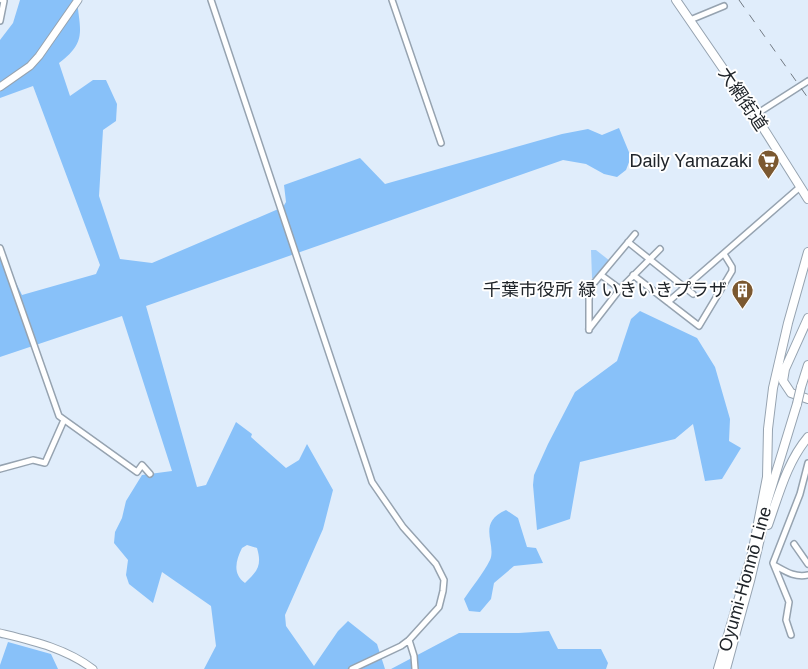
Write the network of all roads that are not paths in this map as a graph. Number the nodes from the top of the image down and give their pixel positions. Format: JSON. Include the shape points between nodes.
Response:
{"nodes":[{"id":1,"x":2,"y":0,"type":"edge"},
{"id":2,"x":78,"y":0,"type":"edge"},
{"id":3,"x":211,"y":0,"type":"edge"},
{"id":4,"x":392,"y":0,"type":"edge"},
{"id":5,"x":676,"y":0,"type":"edge"},
{"id":6,"x":724,"y":6,"type":"dead end"},
{"id":7,"x":690,"y":20,"type":"junction"},
{"id":8,"x":0,"y":21,"type":"edge"},
{"id":9,"x":808,"y":81,"type":"edge"},
{"id":10,"x":0,"y":87,"type":"edge"},
{"id":11,"x":755,"y":115,"type":"junction"},
{"id":12,"x":440,"y":143,"type":"dead end"},
{"id":13,"x":800,"y":187,"type":"junction"},
{"id":14,"x":808,"y":199,"type":"edge"},
{"id":15,"x":636,"y":234,"type":"dead end"},
{"id":16,"x":628,"y":242,"type":"junction"},
{"id":17,"x":0,"y":248,"type":"edge"},
{"id":18,"x":660,"y":249,"type":"dead end"},
{"id":19,"x":808,"y":252,"type":"edge"},
{"id":20,"x":724,"y":254,"type":"junction"},
{"id":21,"x":649,"y":259,"type":"junction"},
{"id":22,"x":601,"y":275,"type":"junction"},
{"id":23,"x":633,"y":275,"type":"junction"},
{"id":24,"x":685,"y":287,"type":"junction"},
{"id":25,"x":620,"y":289,"type":"junction"},
{"id":26,"x":693,"y":294,"type":"dead end"},
{"id":27,"x":668,"y":302,"type":"junction"},
{"id":28,"x":808,"y":318,"type":"edge"},
{"id":29,"x":808,"y":365,"type":"edge"},
{"id":30,"x":808,"y":399,"type":"edge"},
{"id":31,"x":64,"y":420,"type":"junction"},
{"id":32,"x":808,"y":437,"type":"edge"},
{"id":33,"x":808,"y":463,"type":"edge"},
{"id":34,"x":0,"y":469,"type":"edge"},
{"id":35,"x":150,"y":474,"type":"dead end"},
{"id":36,"x":794,"y":544,"type":"dead end"},
{"id":37,"x":754,"y":554,"type":"junction"},
{"id":38,"x":808,"y":564,"type":"edge"},
{"id":39,"x":774,"y":565,"type":"junction"},
{"id":40,"x":808,"y":575,"type":"edge"},
{"id":41,"x":0,"y":633,"type":"edge"},
{"id":42,"x":791,"y":635,"type":"dead end"},
{"id":43,"x":409,"y":640,"type":"junction"},
{"id":44,"x":93,"y":669,"type":"edge"},
{"id":45,"x":352,"y":669,"type":"edge"},
{"id":46,"x":415,"y":669,"type":"edge"},
{"id":47,"x":718,"y":669,"type":"edge"},
{"id":48,"x":726,"y":669,"type":"edge"}],
"edges":[{"from":1,"to":8,"type":"street","via":[[4,7]]},
{"from":2,"to":10,"type":"street","via":[[40,56]]},
{"from":3,"to":43,"type":"street","via":[[372,482],[403,527],[436,564],[444,580],[439,607]]},
{"from":4,"to":12,"type":"street"},
{"from":5,"to":7,"type":"main road","name":"大網街道"},
{"from":6,"to":7,"type":"street"},
{"from":7,"to":11,"type":"main road","name":"大網街道"},
{"from":9,"to":11,"type":"street"},
{"from":11,"to":13,"type":"main road","name":"大網街道"},
{"from":13,"to":14,"type":"main road","name":"大網街道"},
{"from":13,"to":20,"type":"street"},
{"from":15,"to":16,"type":"street"},
{"from":16,"to":21,"type":"street"},
{"from":16,"to":22,"type":"street"},
{"from":17,"to":31,"type":"street","via":[[59,416]]},
{"from":18,"to":21,"type":"street"},
{"from":19,"to":37,"type":"main road","via":[[772,388],[767,477]]},
{"from":20,"to":24,"type":"street"},
{"from":20,"to":27,"type":"street","via":[[732,272],[699,326]]},
{"from":21,"to":23,"type":"street"},
{"from":21,"to":24,"type":"street"},
{"from":22,"to":25,"type":"street"},
{"from":22,"to":25,"type":"street","via":[[589,289],[589,330]]},
{"from":23,"to":25,"type":"street"},
{"from":23,"to":27,"type":"street"},
{"from":24,"to":26,"type":"street"},
{"from":24,"to":27,"type":"street"},
{"from":28,"to":30,"type":"main road","via":[[785,369],[783,381],[791,393]]},
{"from":29,"to":37,"type":"main road","name":"Oyumi-Honnō Line","bridge":true},
{"from":31,"to":34,"type":"street","via":[[46,463],[33,460]]},
{"from":31,"to":35,"type":"street","via":[[137,472],[142,465]]},
{"from":32,"to":37,"type":"main road","via":[[786,472]]},
{"from":33,"to":39,"type":"street","via":[[800,494],[772,563]]},
{"from":36,"to":38,"type":"street"},
{"from":37,"to":47,"type":"main road","name":"Oyumi-Honnō Line"},
{"from":37,"to":48,"type":"main road","name":"Oyumi-Honnō Line"},
{"from":39,"to":40,"type":"street","via":[[790,574]]},
{"from":39,"to":42,"type":"street","via":[[789,602],[784,621]]},
{"from":41,"to":44,"type":"street","via":[[58,649]]},
{"from":43,"to":45,"type":"street"},
{"from":43,"to":46,"type":"street"}]}
